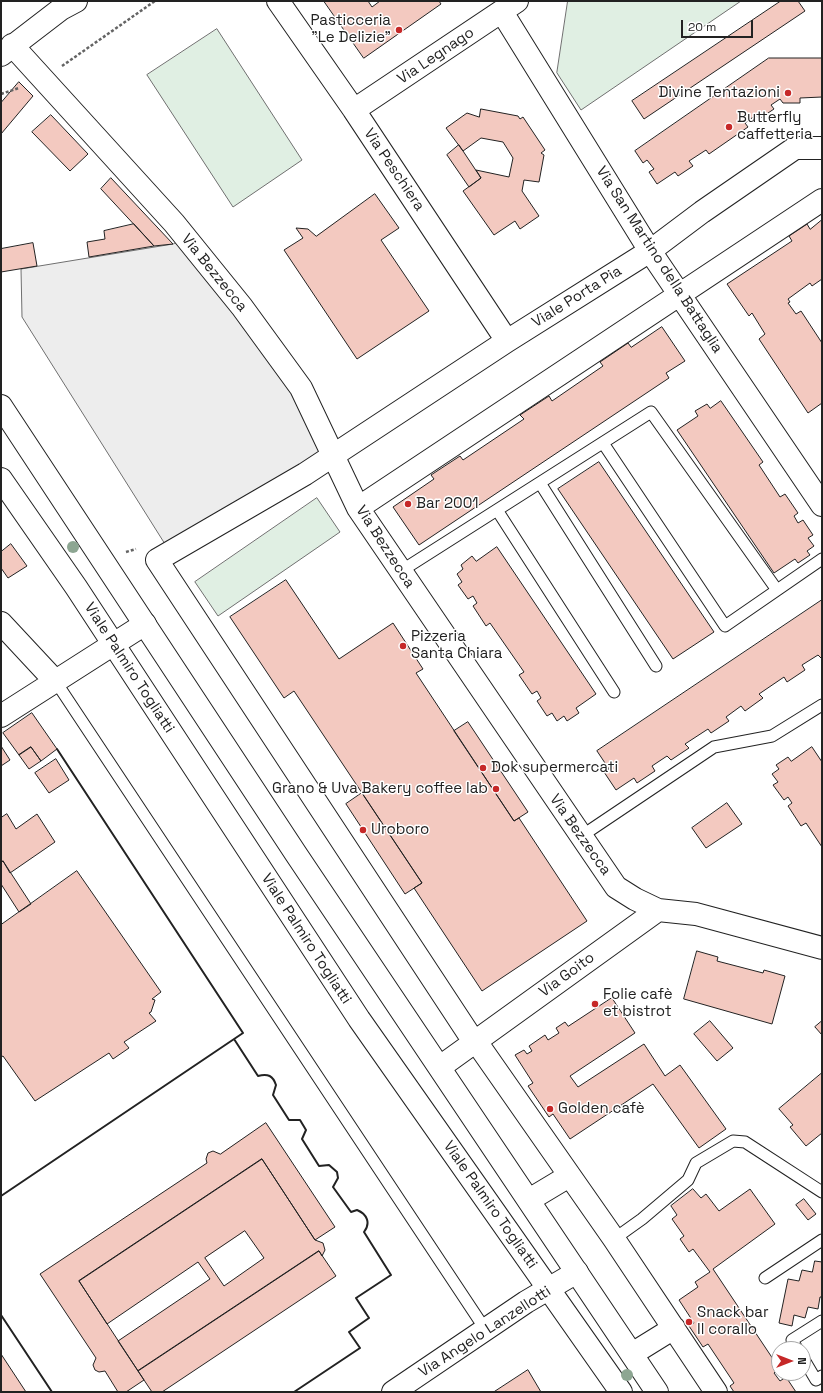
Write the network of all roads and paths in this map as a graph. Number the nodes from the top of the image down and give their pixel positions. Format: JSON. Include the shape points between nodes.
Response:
{"nodes":[{"id":1,"x":76,"y":1,"type":"edge"},
{"id":2,"x":155,"y":1,"type":"edge"},
{"id":3,"x":278,"y":1,"type":"edge"},
{"id":4,"x":510,"y":6,"type":"edge"},
{"id":5,"x":7,"y":50,"type":"edge"},
{"id":6,"x":44,"y":79,"type":"junction"},
{"id":7,"x":1,"y":94,"type":"edge"},
{"id":8,"x":354,"y":110,"type":"junction"},
{"id":9,"x":822,"y":148,"type":"edge"},
{"id":10,"x":822,"y":200,"type":"edge"},
{"id":11,"x":650,"y":251,"type":"junction"},
{"id":12,"x":680,"y":296,"type":"junction"},
{"id":13,"x":507,"y":341,"type":"junction"},
{"id":14,"x":1,"y":406,"type":"edge"},
{"id":15,"x":603,"y":443,"type":"junction"},
{"id":16,"x":333,"y":456,"type":"junction"},
{"id":17,"x":1,"y":479,"type":"edge"},
{"id":18,"x":540,"y":483,"type":"junction"},
{"id":19,"x":822,"y":505,"type":"edge"},
{"id":20,"x":358,"y":508,"type":"junction"},
{"id":21,"x":497,"y":510,"type":"junction"},
{"id":22,"x":822,"y":559,"type":"edge"},
{"id":23,"x":401,"y":571,"type":"junction"},
{"id":24,"x":777,"y":590,"type":"junction"},
{"id":25,"x":1,"y":622,"type":"edge"},
{"id":26,"x":145,"y":624,"type":"junction"},
{"id":27,"x":113,"y":644,"type":"junction"},
{"id":28,"x":656,"y":666,"type":"dead end"},
{"id":29,"x":56,"y":682,"type":"junction"},
{"id":30,"x":614,"y":692,"type":"dead end"},
{"id":31,"x":822,"y":705,"type":"edge"},
{"id":32,"x":1,"y":716,"type":"edge"},
{"id":33,"x":580,"y":837,"type":"junction"},
{"id":34,"x":658,"y":910,"type":"junction"},
{"id":35,"x":822,"y":948,"type":"edge"},
{"id":36,"x":474,"y":1041,"type":"junction"},
{"id":37,"x":440,"y":1067,"type":"junction"},
{"id":38,"x":569,"y":1176,"type":"junction"},
{"id":39,"x":822,"y":1192,"type":"edge"},
{"id":40,"x":529,"y":1200,"type":"junction"},
{"id":41,"x":614,"y":1239,"type":"junction"},
{"id":42,"x":822,"y":1240,"type":"edge"},
{"id":43,"x":577,"y":1272,"type":"junction"},
{"id":44,"x":765,"y":1278,"type":"dead end"},
{"id":45,"x":549,"y":1290,"type":"junction"},
{"id":46,"x":822,"y":1321,"type":"edge"},
{"id":47,"x":674,"y":1328,"type":"junction"},
{"id":48,"x":485,"y":1329,"type":"junction"},
{"id":49,"x":793,"y":1341,"type":"edge"},
{"id":50,"x":632,"y":1354,"type":"junction"},
{"id":51,"x":811,"y":1372,"type":"edge"},
{"id":52,"x":822,"y":1376,"type":"edge"},
{"id":53,"x":393,"y":1392,"type":"edge"},
{"id":54,"x":620,"y":1392,"type":"edge"},
{"id":55,"x":657,"y":1392,"type":"edge"},
{"id":56,"x":716,"y":1392,"type":"edge"}],
"edges":[{"from":1,"to":5,"type":"street","via":[[61,9]]},
{"from":2,"to":6,"type":"path"},
{"from":3,"to":8,"type":"street","name":"Via Peschiera"},
{"from":4,"to":8,"type":"street","name":"Via Legnago"},
{"from":4,"to":11,"type":"street","name":"Via San Martino della Battaglia"},
{"from":5,"to":6,"type":"street","name":"Via Bezzecca"},
{"from":6,"to":7,"type":"path"},
{"from":6,"to":16,"type":"street","name":"Via Bezzecca","via":[[174,223],[242,307],[301,388]]},
{"from":8,"to":13,"type":"street","name":"Via Peschiera"},
{"from":9,"to":11,"type":"street","name":"Viale Porta Pia","via":[[795,148]]},
{"from":10,"to":12,"type":"street"},
{"from":11,"to":12,"type":"street","name":"Via San Martino della Battaglia"},
{"from":11,"to":13,"type":"street","name":"Viale Porta Pia"},
{"from":12,"to":19,"type":"street","name":"Via San Martino della Battaglia"},
{"from":12,"to":20,"type":"street"},
{"from":13,"to":16,"type":"street","name":"Viale Porta Pia"},
{"from":14,"to":26,"type":"street"},
{"from":15,"to":18,"type":"lane"},
{"from":15,"to":24,"type":"lane","via":[[651,412]]},
{"from":15,"to":24,"type":"lane","via":[[725,626]]},
{"from":16,"to":20,"type":"street","name":"Via Bezzecca"},
{"from":16,"to":36,"type":"street","via":[[158,560]]},
{"from":17,"to":27,"type":"street","name":"Viale Palmiro Togliatti"},
{"from":18,"to":21,"type":"lane"},
{"from":18,"to":28,"type":"lane"},
{"from":20,"to":23,"type":"street","name":"Via Bezzecca"},
{"from":21,"to":23,"type":"lane"},
{"from":21,"to":30,"type":"lane"},
{"from":22,"to":24,"type":"lane"},
{"from":23,"to":33,"type":"street","name":"Via Bezzecca"},
{"from":25,"to":29,"type":"street"},
{"from":26,"to":27,"type":"street"},
{"from":26,"to":37,"type":"street"},
{"from":27,"to":29,"type":"street"},
{"from":27,"to":45,"type":"street","name":"Viale Palmiro Togliatti","via":[[359,1019]]},
{"from":29,"to":32,"type":"street"},
{"from":29,"to":48,"type":"lane"},
{"from":31,"to":33,"type":"lane","via":[[772,736],[714,747]]},
{"from":33,"to":34,"type":"street","name":"Via Bezzecca","via":[[616,887],[635,900]]},
{"from":34,"to":35,"type":"street","name":"Via Bezzecca","via":[[696,914]]},
{"from":34,"to":36,"type":"street","name":"Via Goito"},
{"from":36,"to":37,"type":"street"},
{"from":36,"to":38,"type":"street"},
{"from":37,"to":40,"type":"street"},
{"from":38,"to":40,"type":"street"},
{"from":38,"to":41,"type":"street"},
{"from":39,"to":41,"type":"lane","via":[[746,1142],[733,1141],[696,1164],[688,1180]]},
{"from":40,"to":43,"type":"street"},
{"from":41,"to":47,"type":"street"},
{"from":42,"to":44,"type":"lane"},
{"from":43,"to":45,"type":"street","name":"Via Angelo Lanzellotti"},
{"from":43,"to":50,"type":"street"},
{"from":45,"to":48,"type":"street","name":"Via Angelo Lanzellotti"},
{"from":45,"to":54,"type":"street","name":"Viale Palmiro Togliatti"},
{"from":46,"to":49,"type":"lane"},
{"from":47,"to":50,"type":"street"},
{"from":47,"to":56,"type":"street"},
{"from":48,"to":53,"type":"street","name":"Via Angelo Lanzellotti"},
{"from":50,"to":55,"type":"street"},
{"from":51,"to":52,"type":"lane","via":[[816,1380]]}]}
